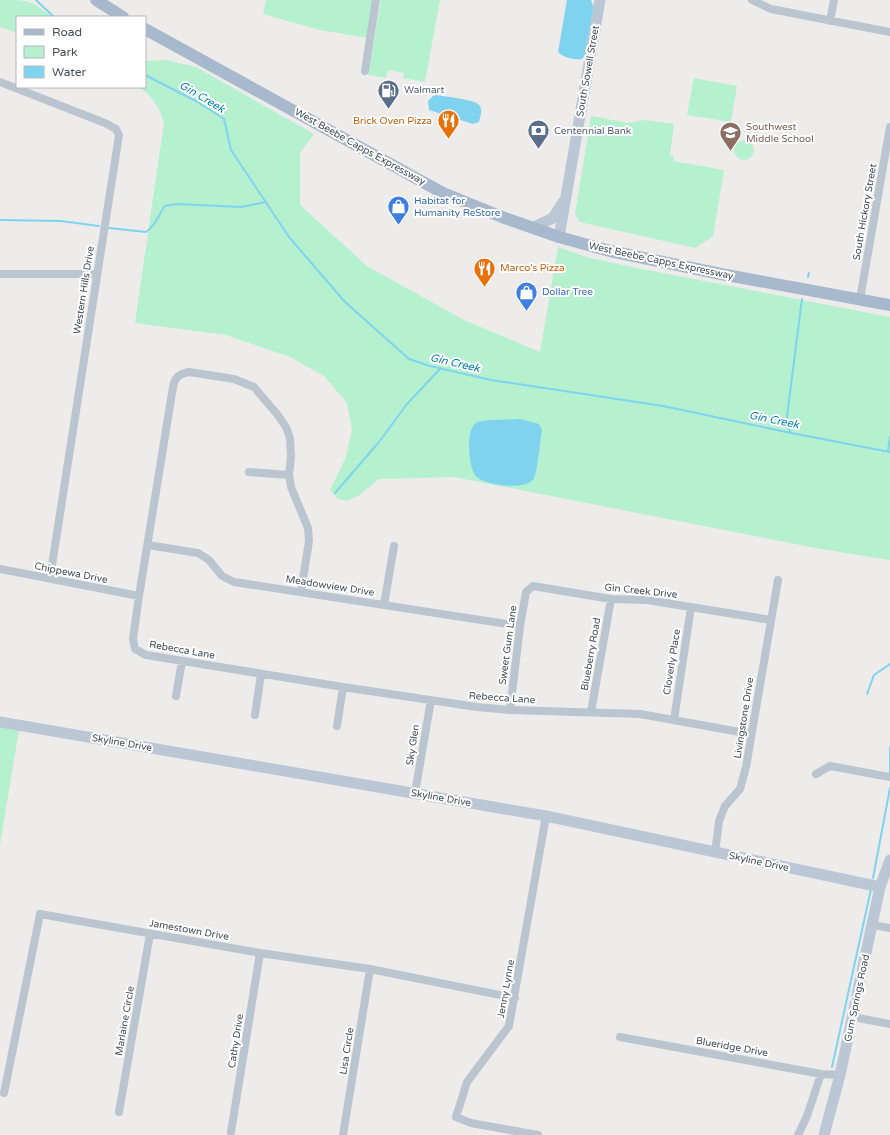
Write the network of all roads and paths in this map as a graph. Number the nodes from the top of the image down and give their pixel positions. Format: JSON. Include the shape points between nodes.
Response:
{"nodes":[{"id":1,"x":96,"y":0,"type":"edge"},
{"id":2,"x":376,"y":0,"type":"edge"},
{"id":3,"x":600,"y":0,"type":"edge"},
{"id":4,"x":752,"y":0,"type":"edge"},
{"id":5,"x":834,"y":0,"type":"edge"},
{"id":6,"x":121,"y":16,"type":"edge"},
{"id":7,"x":830,"y":21,"type":"junction"},
{"id":8,"x":146,"y":30,"type":"edge"},
{"id":9,"x":890,"y":32,"type":"edge"},
{"id":10,"x":365,"y":71,"type":"dead end"},
{"id":11,"x":0,"y":82,"type":"edge"},
{"id":12,"x":890,"y":127,"type":"edge"},
{"id":13,"x":568,"y":192,"type":"junction"},
{"id":14,"x":532,"y":228,"type":"junction"},
{"id":15,"x":560,"y":237,"type":"junction"},
{"id":16,"x":0,"y":274,"type":"edge"},
{"id":17,"x":96,"y":274,"type":"junction"},
{"id":18,"x":860,"y":299,"type":"junction"},
{"id":19,"x":890,"y":305,"type":"edge"},
{"id":20,"x":249,"y":472,"type":"dead end"},
{"id":21,"x":289,"y":475,"type":"junction"},
{"id":22,"x":148,"y":545,"type":"junction"},
{"id":23,"x":394,"y":546,"type":"dead end"},
{"id":24,"x":0,"y":569,"type":"edge"},
{"id":25,"x":50,"y":578,"type":"junction"},
{"id":26,"x":778,"y":580,"type":"dead end"},
{"id":27,"x":533,"y":586,"type":"joint"},
{"id":28,"x":301,"y":591,"type":"junction"},
{"id":29,"x":139,"y":596,"type":"junction"},
{"id":30,"x":611,"y":599,"type":"junction"},
{"id":31,"x":384,"y":605,"type":"junction"},
{"id":32,"x":691,"y":607,"type":"junction"},
{"id":33,"x":771,"y":620,"type":"junction"},
{"id":34,"x":520,"y":626,"type":"junction"},
{"id":35,"x":182,"y":661,"type":"junction"},
{"id":36,"x":261,"y":674,"type":"junction"},
{"id":37,"x":343,"y":687,"type":"junction"},
{"id":38,"x":176,"y":696,"type":"dead end"},
{"id":39,"x":431,"y":700,"type":"junction"},
{"id":40,"x":510,"y":710,"type":"junction"},
{"id":41,"x":591,"y":712,"type":"junction"},
{"id":42,"x":255,"y":715,"type":"dead end"},
{"id":43,"x":674,"y":720,"type":"junction"},
{"id":44,"x":0,"y":722,"type":"edge"},
{"id":45,"x":337,"y":726,"type":"dead end"},
{"id":46,"x":751,"y":734,"type":"junction"},
{"id":47,"x":816,"y":774,"type":"dead end"},
{"id":48,"x":890,"y":777,"type":"edge"},
{"id":49,"x":415,"y":793,"type":"junction"},
{"id":50,"x":546,"y":816,"type":"junction"},
{"id":51,"x":714,"y":853,"type":"junction"},
{"id":52,"x":890,"y":860,"type":"edge"},
{"id":53,"x":880,"y":887,"type":"junction"},
{"id":54,"x":872,"y":924,"type":"junction"},
{"id":55,"x":890,"y":928,"type":"edge"},
{"id":56,"x":150,"y":934,"type":"junction"},
{"id":57,"x":260,"y":953,"type":"junction"},
{"id":58,"x":370,"y":969,"type":"junction"},
{"id":59,"x":515,"y":998,"type":"junction"},
{"id":60,"x":853,"y":1017,"type":"junction"},
{"id":61,"x":890,"y":1024,"type":"edge"},
{"id":62,"x":620,"y":1037,"type":"dead end"},
{"id":63,"x":821,"y":1074,"type":"junction"},
{"id":64,"x":840,"y":1075,"type":"junction"},
{"id":65,"x":4,"y":1093,"type":"dead end"},
{"id":66,"x":119,"y":1112,"type":"dead end"},
{"id":67,"x":231,"y":1132,"type":"dead end"},
{"id":68,"x":343,"y":1135,"type":"edge"},
{"id":69,"x":538,"y":1135,"type":"edge"},
{"id":70,"x":798,"y":1135,"type":"edge"},
{"id":71,"x":824,"y":1135,"type":"edge"}],
"edges":[{"from":1,"to":6,"type":"main road"},
{"from":2,"to":10,"type":"street"},
{"from":3,"to":13,"type":"street","name":"South Sowell Street"},
{"from":4,"to":7,"type":"street","via":[[771,9]]},
{"from":5,"to":7,"type":"street"},
{"from":7,"to":9,"type":"street"},
{"from":8,"to":14,"type":"main road","name":"West Beebe Capps Expressway","via":[[443,193]]},
{"from":11,"to":17,"type":"street","name":"Western Hills Drive","via":[[105,123],[116,129],[119,135]]},
{"from":12,"to":18,"type":"street","name":"South Hickory Street"},
{"from":13,"to":14,"type":"street","via":[[553,218]]},
{"from":13,"to":15,"type":"street","name":"South Sowell Street"},
{"from":14,"to":15,"type":"main road","name":"West Beebe Capps Expressway"},
{"from":15,"to":18,"type":"main road","name":"West Beebe Capps Expressway","via":[[651,260]]},
{"from":16,"to":17,"type":"street"},
{"from":17,"to":25,"type":"street","name":"Western Hills Drive"},
{"from":18,"to":19,"type":"main road","name":"West Beebe Capps Expressway"},
{"from":20,"to":21,"type":"street"},
{"from":21,"to":22,"type":"street","name":"Rebecca Lane","via":[[290,438],[286,427],[254,388],[234,379],[183,373],[174,381]]},
{"from":21,"to":28,"type":"street","name":"Rebecca Lane","via":[[291,487],[308,528],[309,541]]},
{"from":22,"to":28,"type":"street","name":"Meadowview Drive","via":[[198,553],[209,560],[222,576],[234,582]]},
{"from":22,"to":29,"type":"street","name":"Rebecca Lane"},
{"from":23,"to":31,"type":"street"},
{"from":24,"to":25,"type":"street","name":"Chippewa Drive"},
{"from":25,"to":29,"type":"street","name":"Chippewa Drive"},
{"from":26,"to":33,"type":"street","name":"Livingstone Drive"},
{"from":27,"to":30,"type":"street","name":"Gin Creek Drive"},
{"from":27,"to":34,"type":"street","name":"Sweet Gum Lane","via":[[526,592]]},
{"from":28,"to":31,"type":"street","name":"Meadowview Drive"},
{"from":29,"to":35,"type":"street","name":"Rebecca Lane","via":[[133,639],[136,649],[146,655]]},
{"from":30,"to":32,"type":"street","name":"Gin Creek Drive","via":[[647,600]]},
{"from":30,"to":41,"type":"street","name":"Blueberry Road"},
{"from":31,"to":34,"type":"street","name":"Meadowview Drive"},
{"from":32,"to":33,"type":"street","name":"Gin Creek Drive"},
{"from":32,"to":43,"type":"street","name":"Cloverly Place"},
{"from":33,"to":46,"type":"street","name":"Livingstone Drive"},
{"from":34,"to":40,"type":"street","name":"Sweet Gum Lane"},
{"from":35,"to":36,"type":"street","name":"Rebecca Lane"},
{"from":35,"to":38,"type":"street"},
{"from":36,"to":37,"type":"street","name":"Rebecca Lane"},
{"from":36,"to":42,"type":"street"},
{"from":37,"to":39,"type":"street","name":"Rebecca Lane"},
{"from":37,"to":45,"type":"street"},
{"from":39,"to":40,"type":"street","name":"Rebecca Lane"},
{"from":39,"to":49,"type":"street","name":"Sky Glen"},
{"from":40,"to":41,"type":"street","name":"Rebecca Lane"},
{"from":41,"to":43,"type":"street","name":"Rebecca Lane","via":[[640,714]]},
{"from":43,"to":46,"type":"street","name":"Rebecca Lane"},
{"from":44,"to":49,"type":"street","name":"Skyline Drive"},
{"from":46,"to":51,"type":"street","name":"Livingstone Drive","via":[[740,789],[725,806],[719,822]]},
{"from":47,"to":48,"type":"street","via":[[830,766]]},
{"from":49,"to":50,"type":"street","name":"Skyline Drive"},
{"from":50,"to":51,"type":"street","name":"Skyline Drive"},
{"from":50,"to":59,"type":"street","name":"Jenny Lynne"},
{"from":51,"to":53,"type":"street","name":"Skyline Drive"},
{"from":52,"to":53,"type":"street","name":"Gum Springs Road"},
{"from":53,"to":54,"type":"street","name":"Gum Springs Road"},
{"from":54,"to":55,"type":"street"},
{"from":54,"to":60,"type":"street","name":"Gum Springs Road"},
{"from":56,"to":57,"type":"street","name":"Jamestown Drive"},
{"from":56,"to":65,"type":"street","name":"Jamestown Drive","via":[[40,914]]},
{"from":56,"to":66,"type":"street","name":"Marlaine Circle"},
{"from":57,"to":58,"type":"street","name":"Jamestown Drive"},
{"from":57,"to":67,"type":"street","name":"Cathy Drive"},
{"from":58,"to":59,"type":"street","name":"Jamestown Drive"},
{"from":58,"to":68,"type":"street","name":"Lisa Circle"},
{"from":59,"to":69,"type":"street","name":"Jenny Lynne","via":[[509,1026],[467,1082],[456,1117],[471,1123]]},
{"from":60,"to":61,"type":"street"},
{"from":60,"to":64,"type":"street","name":"Gum Springs Road"},
{"from":62,"to":63,"type":"street","name":"Blueridge Drive"},
{"from":63,"to":64,"type":"street","name":"Blueridge Drive"},
{"from":63,"to":70,"type":"street"},
{"from":64,"to":71,"type":"street","name":"Gum Springs Road"}]}
